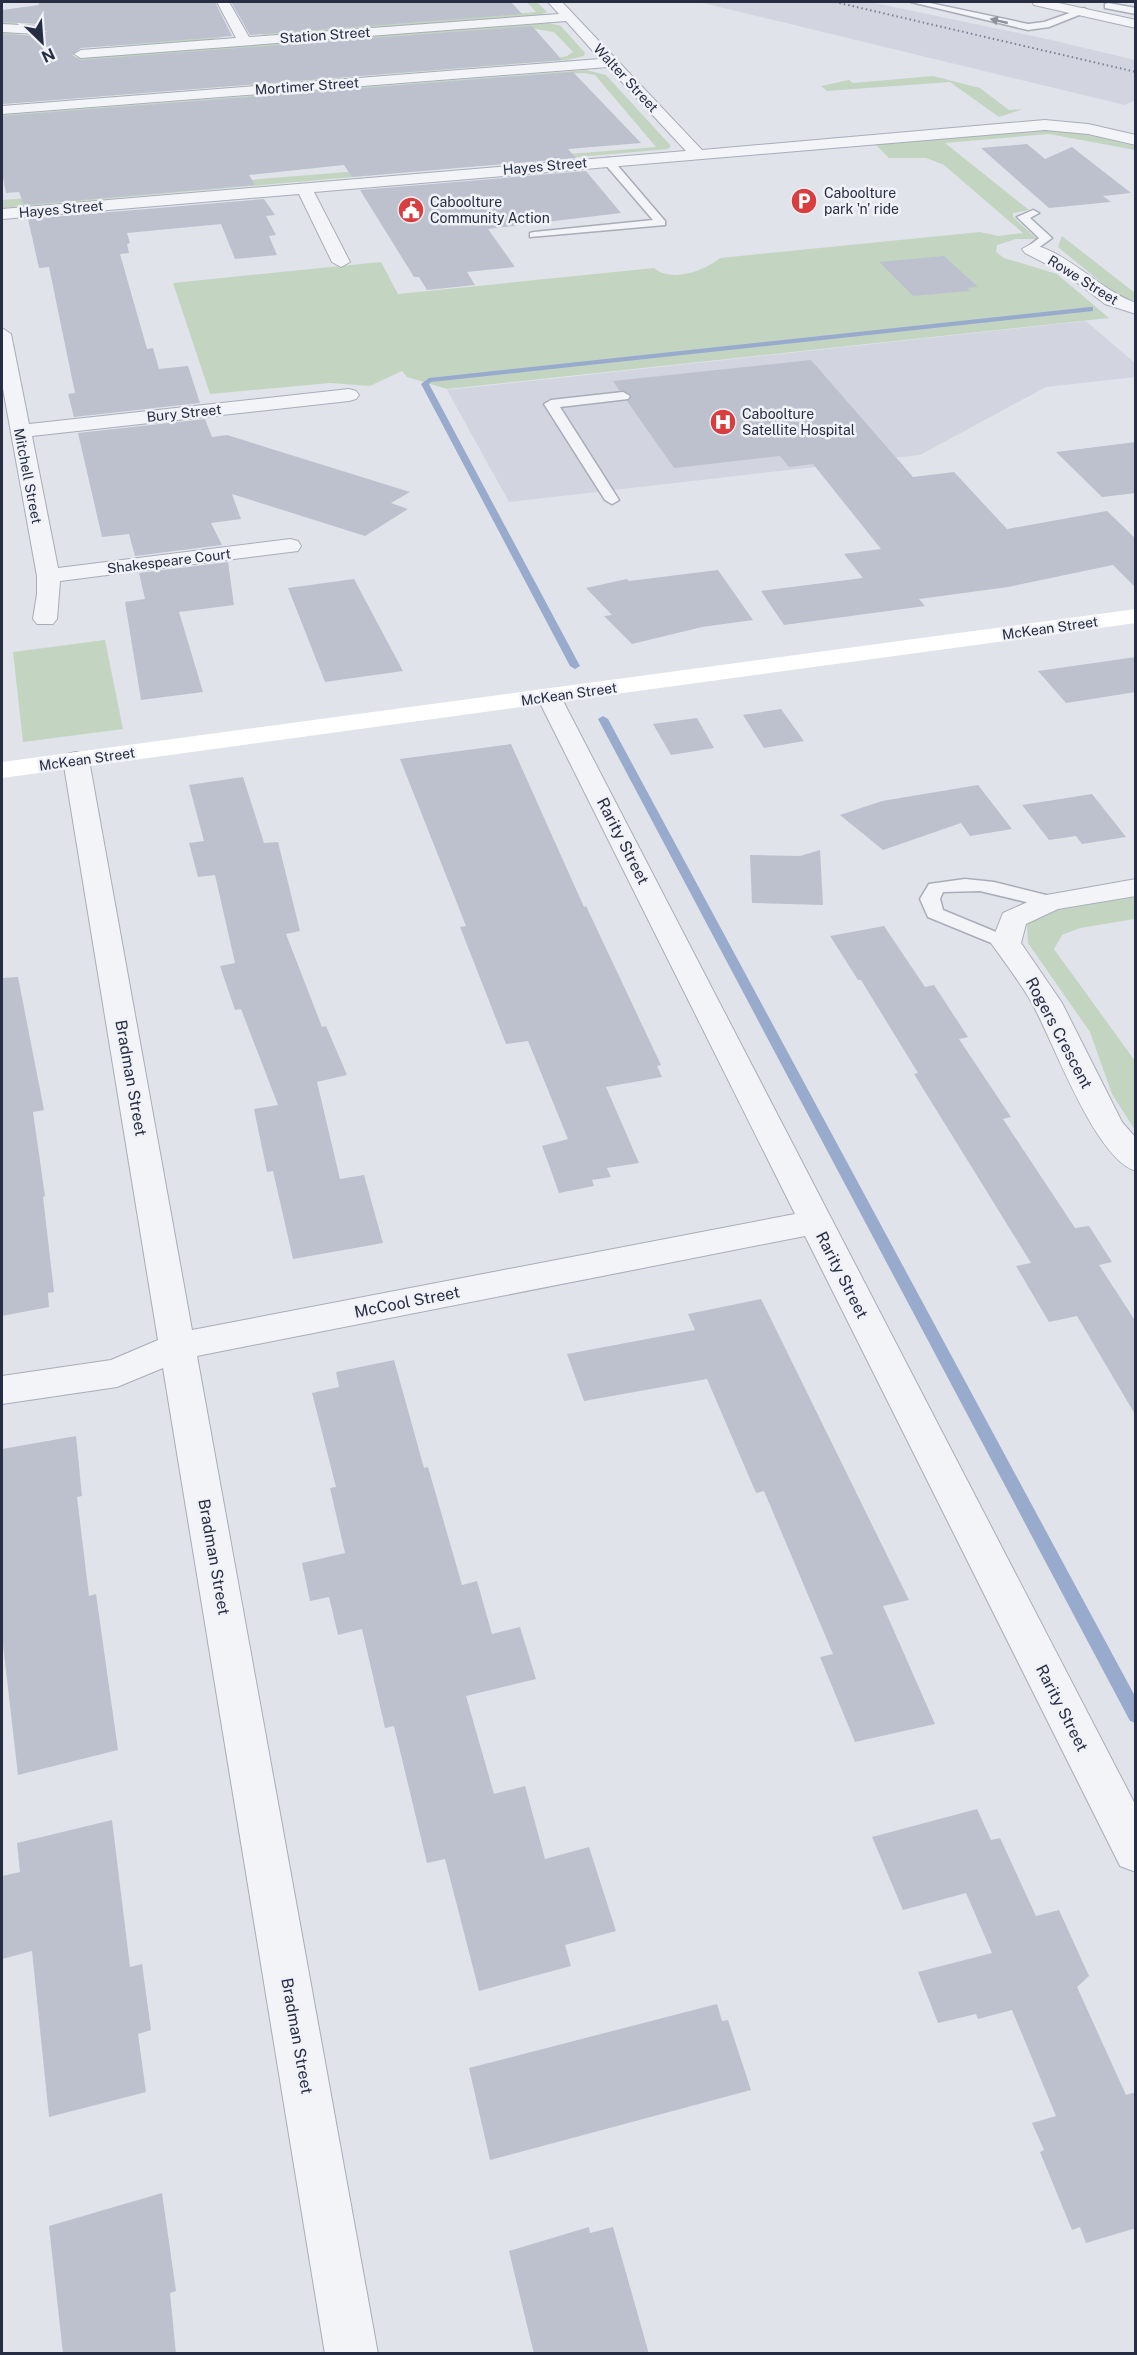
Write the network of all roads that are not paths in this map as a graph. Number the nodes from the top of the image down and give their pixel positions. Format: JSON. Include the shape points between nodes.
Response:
{"nodes":[{"id":1,"x":223,"y":2,"type":"edge"},
{"id":2,"x":555,"y":2,"type":"edge"},
{"id":3,"x":915,"y":2,"type":"edge"},
{"id":4,"x":1039,"y":2,"type":"edge"},
{"id":5,"x":1084,"y":11,"type":"junction"},
{"id":6,"x":1110,"y":11,"type":"junction"},
{"id":7,"x":1136,"y":11,"type":"edge"},
{"id":8,"x":569,"y":17,"type":"junction"},
{"id":9,"x":1136,"y":19,"type":"edge"},
{"id":10,"x":1136,"y":24,"type":"edge"},
{"id":11,"x":2,"y":28,"type":"edge"},
{"id":12,"x":38,"y":30,"type":"dead end"},
{"id":13,"x":244,"y":41,"type":"junction"},
{"id":14,"x":81,"y":54,"type":"dead end"},
{"id":15,"x":612,"y":62,"type":"junction"},
{"id":16,"x":2,"y":110,"type":"edge"},
{"id":17,"x":1136,"y":140,"type":"edge"},
{"id":18,"x":697,"y":153,"type":"junction"},
{"id":19,"x":608,"y":160,"type":"junction"},
{"id":20,"x":304,"y":188,"type":"junction"},
{"id":21,"x":1033,"y":213,"type":"dead end"},
{"id":22,"x":2,"y":214,"type":"edge"},
{"id":23,"x":534,"y":235,"type":"dead end"},
{"id":24,"x":1031,"y":249,"type":"joint"},
{"id":25,"x":341,"y":262,"type":"dead end"},
{"id":26,"x":1136,"y":309,"type":"edge"},
{"id":27,"x":1136,"y":320,"type":"edge"},
{"id":28,"x":1136,"y":329,"type":"edge"},
{"id":29,"x":2,"y":334,"type":"edge"},
{"id":30,"x":349,"y":395,"type":"dead end"},
{"id":31,"x":623,"y":396,"type":"dead end"},
{"id":32,"x":19,"y":431,"type":"junction"},
{"id":33,"x":612,"y":500,"type":"dead end"},
{"id":34,"x":290,"y":546,"type":"dead end"},
{"id":35,"x":48,"y":576,"type":"junction"},
{"id":36,"x":1136,"y":616,"type":"edge"},
{"id":37,"x":45,"y":619,"type":"dead end"},
{"id":38,"x":549,"y":697,"type":"junction"},
{"id":39,"x":76,"y":760,"type":"junction"},
{"id":40,"x":2,"y":770,"type":"edge"},
{"id":41,"x":1136,"y":887,"type":"edge"},
{"id":42,"x":1052,"y":902,"type":"junction"},
{"id":43,"x":1006,"y":943,"type":"junction"},
{"id":44,"x":1136,"y":1160,"type":"edge"},
{"id":45,"x":815,"y":1222,"type":"junction"},
{"id":46,"x":178,"y":1346,"type":"junction"},
{"id":47,"x":2,"y":1390,"type":"edge"},
{"id":48,"x":1136,"y":1852,"type":"edge"},
{"id":49,"x":352,"y":2354,"type":"edge"}],
"edges":[{"from":1,"to":13,"type":"street"},
{"from":2,"to":8,"type":"street","name":"Walter Street"},
{"from":5,"to":3,"type":"lane","one_way":true,"via":[[1041,26],[1024,26]]},
{"from":4,"to":5,"type":"street"},
{"from":5,"to":6,"type":"street"},
{"from":6,"to":7,"type":"lane"},
{"from":6,"to":9,"type":"street"},
{"from":6,"to":10,"type":"street"},
{"from":8,"to":13,"type":"street","name":"Station Street"},
{"from":8,"to":15,"type":"street","name":"Walter Street"},
{"from":11,"to":12,"type":"street"},
{"from":13,"to":14,"type":"street","name":"Station Street"},
{"from":15,"to":16,"type":"street","name":"Mortimer Street"},
{"from":15,"to":18,"type":"street","name":"Walter Street"},
{"from":17,"to":18,"type":"street","name":"Hayes Street","via":[[1088,129],[1045,125]]},
{"from":18,"to":19,"type":"street","name":"Hayes Street"},
{"from":19,"to":20,"type":"street","name":"Hayes Street"},
{"from":19,"to":23,"type":"lane","via":[[661,223]]},
{"from":20,"to":22,"type":"street","name":"Hayes Street"},
{"from":20,"to":25,"type":"street"},
{"from":21,"to":24,"type":"lane","via":[[1023,217],[1046,238]]},
{"from":24,"to":26,"type":"street","name":"Rowe Street","via":[[1072,270],[1111,300]]},
{"from":27,"to":28,"type":"street"},
{"from":29,"to":32,"type":"street","name":"Mitchell Street"},
{"from":30,"to":32,"type":"street","name":"Bury Street"},
{"from":31,"to":33,"type":"lane","via":[[551,404]]},
{"from":32,"to":35,"type":"street","name":"Mitchell Street"},
{"from":34,"to":35,"type":"street","name":"Shakespeare Court"},
{"from":35,"to":37,"type":"street","name":"Mitchell Street"},
{"from":36,"to":38,"type":"main road","name":"McKean Street"},
{"from":38,"to":39,"type":"main road","name":"McKean Street"},
{"from":38,"to":45,"type":"street","name":"Rarity Street"},
{"from":39,"to":40,"type":"main road","name":"McKean Street"},
{"from":39,"to":46,"type":"street","name":"Bradman Street"},
{"from":41,"to":42,"type":"street"},
{"from":42,"to":43,"type":"street","via":[[1013,919]]},
{"from":42,"to":43,"type":"lane","via":[[956,883],[936,888],[930,899],[935,913]]},
{"from":43,"to":44,"type":"street","name":"Rogers Crescent","via":[[1047,1002],[1108,1127]]},
{"from":45,"to":46,"type":"street","name":"McCool Street"},
{"from":45,"to":48,"type":"street","name":"Rarity Street"},
{"from":46,"to":47,"type":"street","name":"McCool Street","via":[[117,1373]]},
{"from":46,"to":49,"type":"street","name":"Bradman Street"}]}
